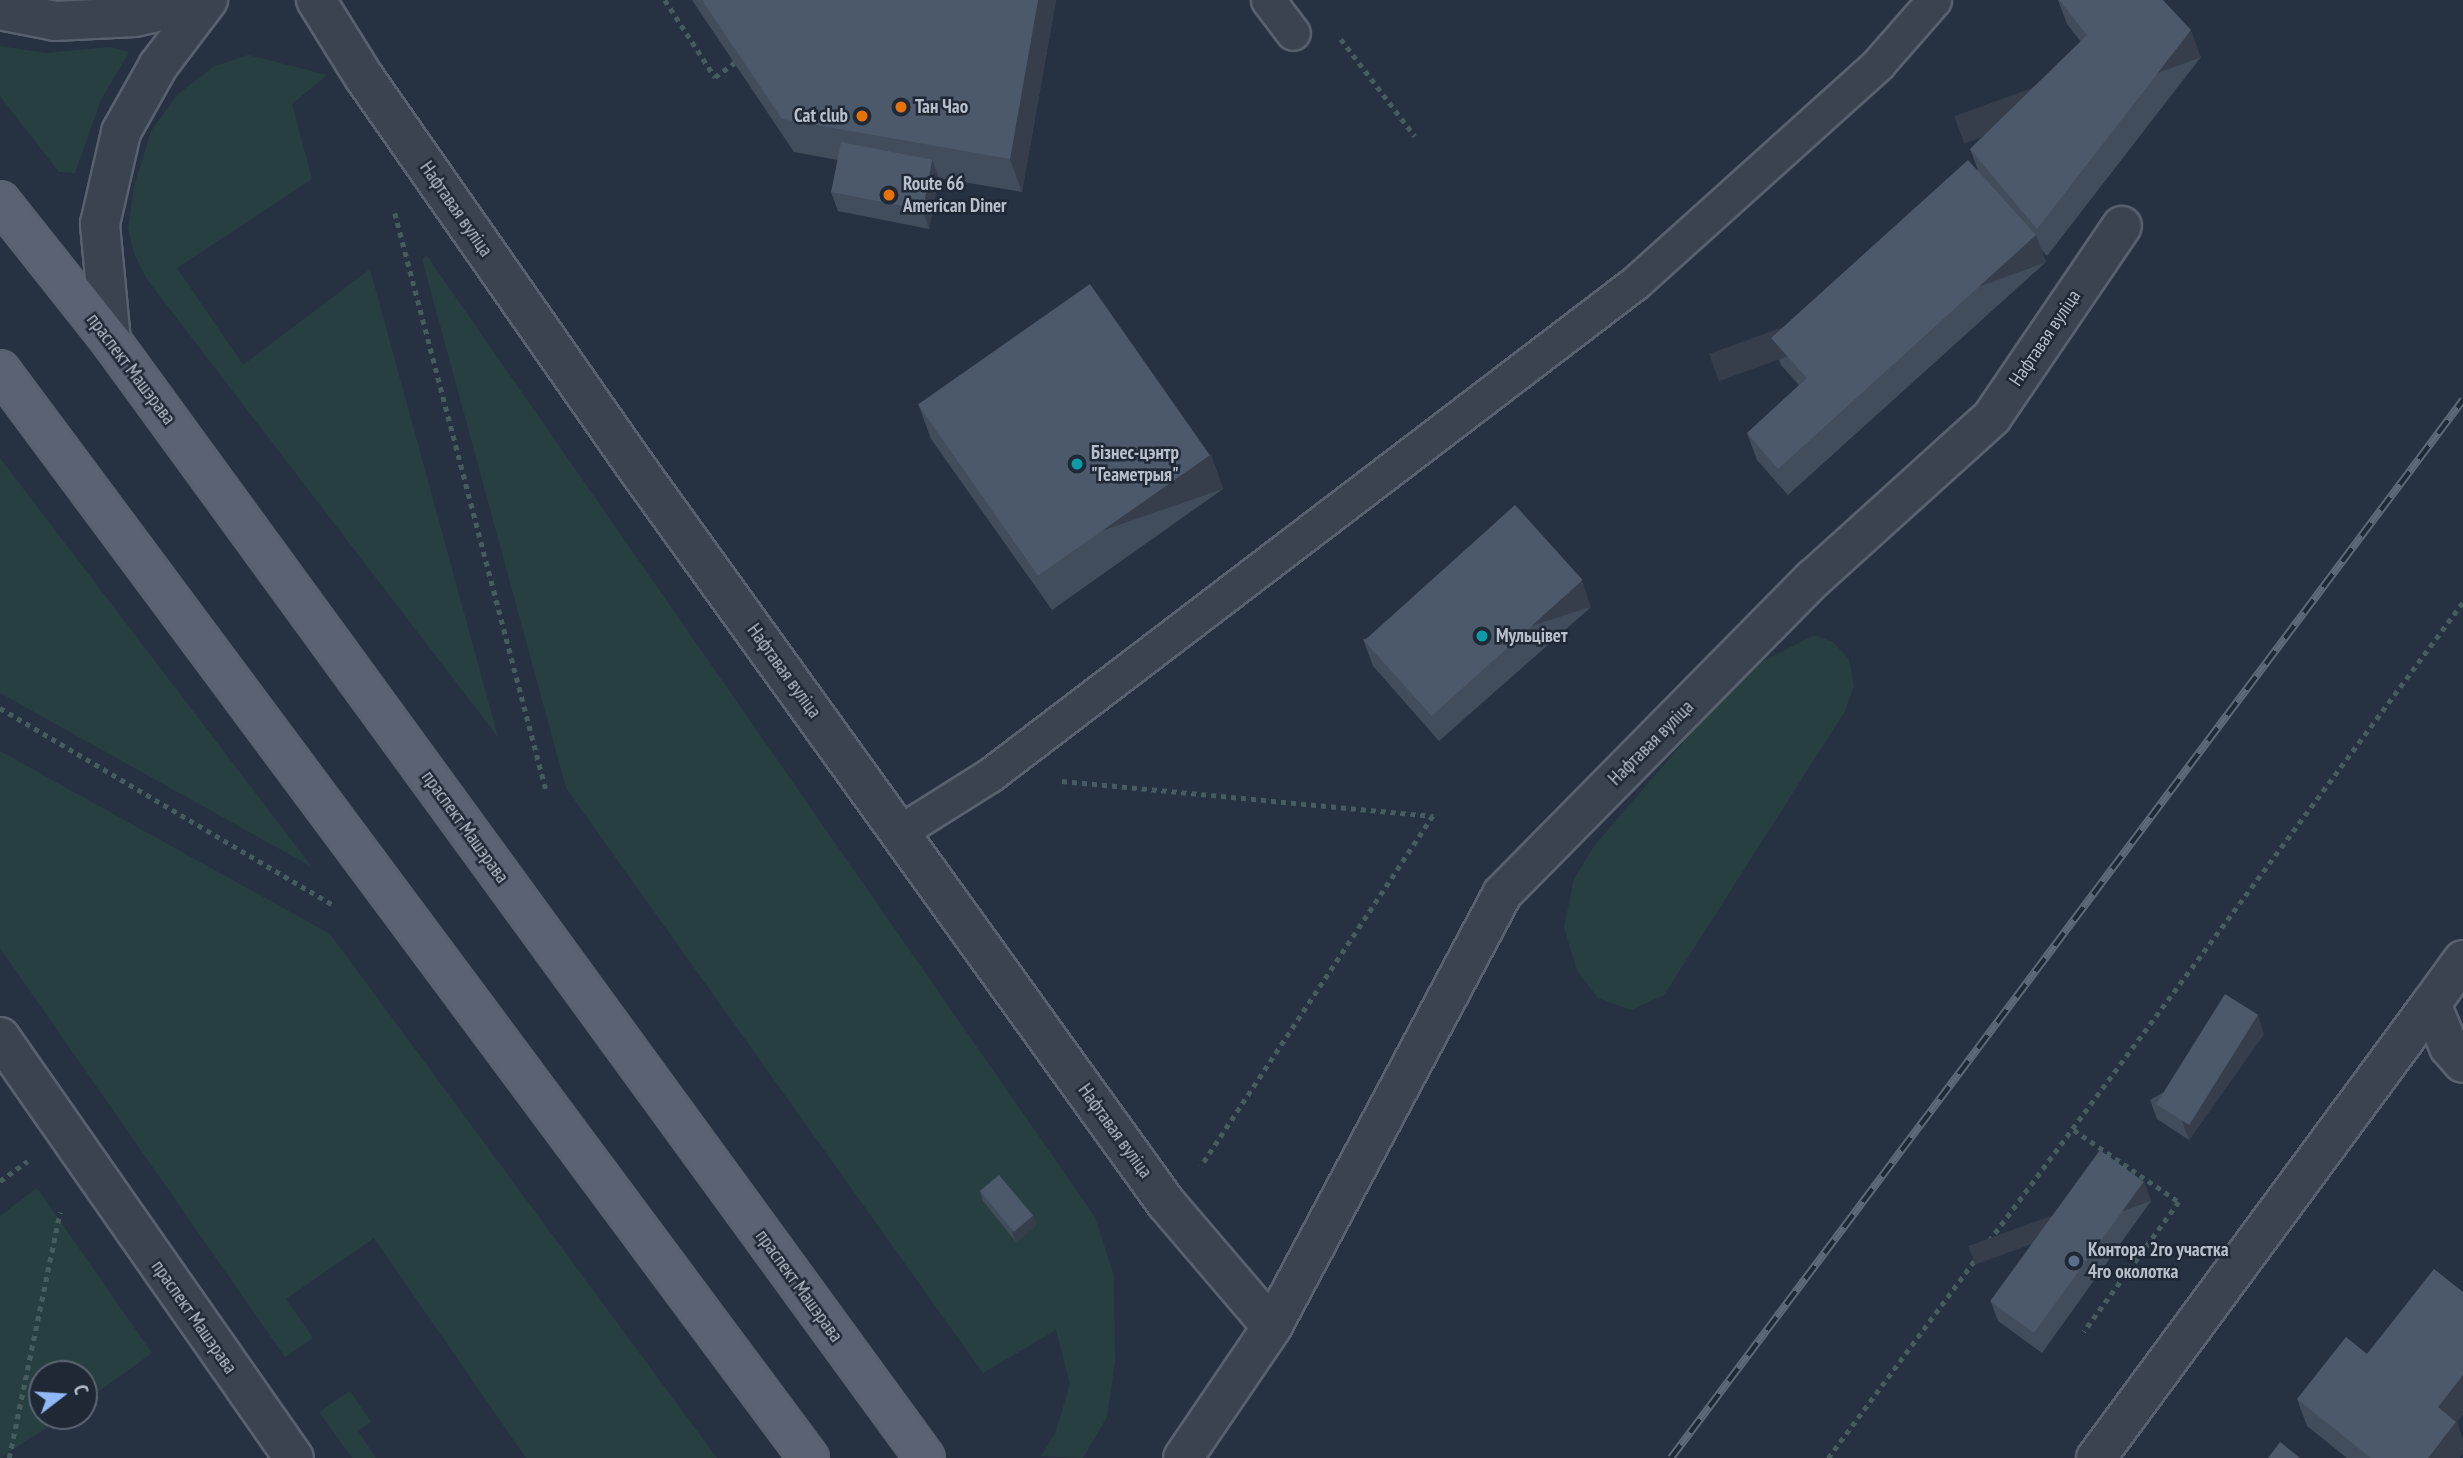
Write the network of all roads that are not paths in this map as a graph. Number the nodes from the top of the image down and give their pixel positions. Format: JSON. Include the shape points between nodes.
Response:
{"nodes":[{"id":1,"x":316,"y":0,"type":"edge"},
{"id":2,"x":1268,"y":0,"type":"edge"},
{"id":3,"x":1934,"y":0,"type":"edge"},
{"id":4,"x":207,"y":1,"type":"edge"},
{"id":5,"x":0,"y":10,"type":"edge"},
{"id":6,"x":1293,"y":33,"type":"dead end"},
{"id":7,"x":0,"y":201,"type":"edge"},
{"id":8,"x":2122,"y":226,"type":"dead end"},
{"id":9,"x":111,"y":341,"type":"junction"},
{"id":10,"x":0,"y":370,"type":"edge"},
{"id":11,"x":901,"y":831,"type":"junction"},
{"id":12,"x":2463,"y":960,"type":"edge"},
{"id":13,"x":2431,"y":1004,"type":"junction"},
{"id":14,"x":0,"y":1037,"type":"edge"},
{"id":15,"x":2463,"y":1063,"type":"edge"},
{"id":16,"x":1272,"y":1327,"type":"junction"},
{"id":17,"x":294,"y":1458,"type":"edge"},
{"id":18,"x":809,"y":1458,"type":"edge"},
{"id":19,"x":925,"y":1458,"type":"edge"},
{"id":20,"x":1183,"y":1458,"type":"edge"},
{"id":21,"x":2096,"y":1458,"type":"edge"}],
"edges":[{"from":1,"to":11,"type":"street","name":"Нафтавая вуліца","via":[[372,88],[639,471]]},
{"from":2,"to":6,"type":"lane"},
{"from":3,"to":11,"type":"lane","via":[[1878,64],[1635,283],[990,775]]},
{"from":4,"to":5,"type":"street","via":[[135,18],[68,20]]},
{"from":4,"to":9,"type":"street","via":[[158,66],[121,132],[100,224]]},
{"from":7,"to":9,"type":"main road","name":"праспект Машэрава"},
{"from":8,"to":16,"type":"street","name":"Нафтавая вуліца","via":[[1992,417],[1813,579],[1502,894]]},
{"from":9,"to":19,"type":"main road","name":"праспект Машэрава"},
{"from":10,"to":18,"type":"main road"},
{"from":11,"to":16,"type":"street","name":"Нафтавая вуліца","via":[[1167,1203]]},
{"from":12,"to":13,"type":"street"},
{"from":13,"to":15,"type":"street","via":[[2449,1047]]},
{"from":13,"to":21,"type":"street"},
{"from":14,"to":17,"type":"street","name":"праспект Машэрава"},
{"from":16,"to":20,"type":"street","name":"Нафтавая вуліца"}]}
